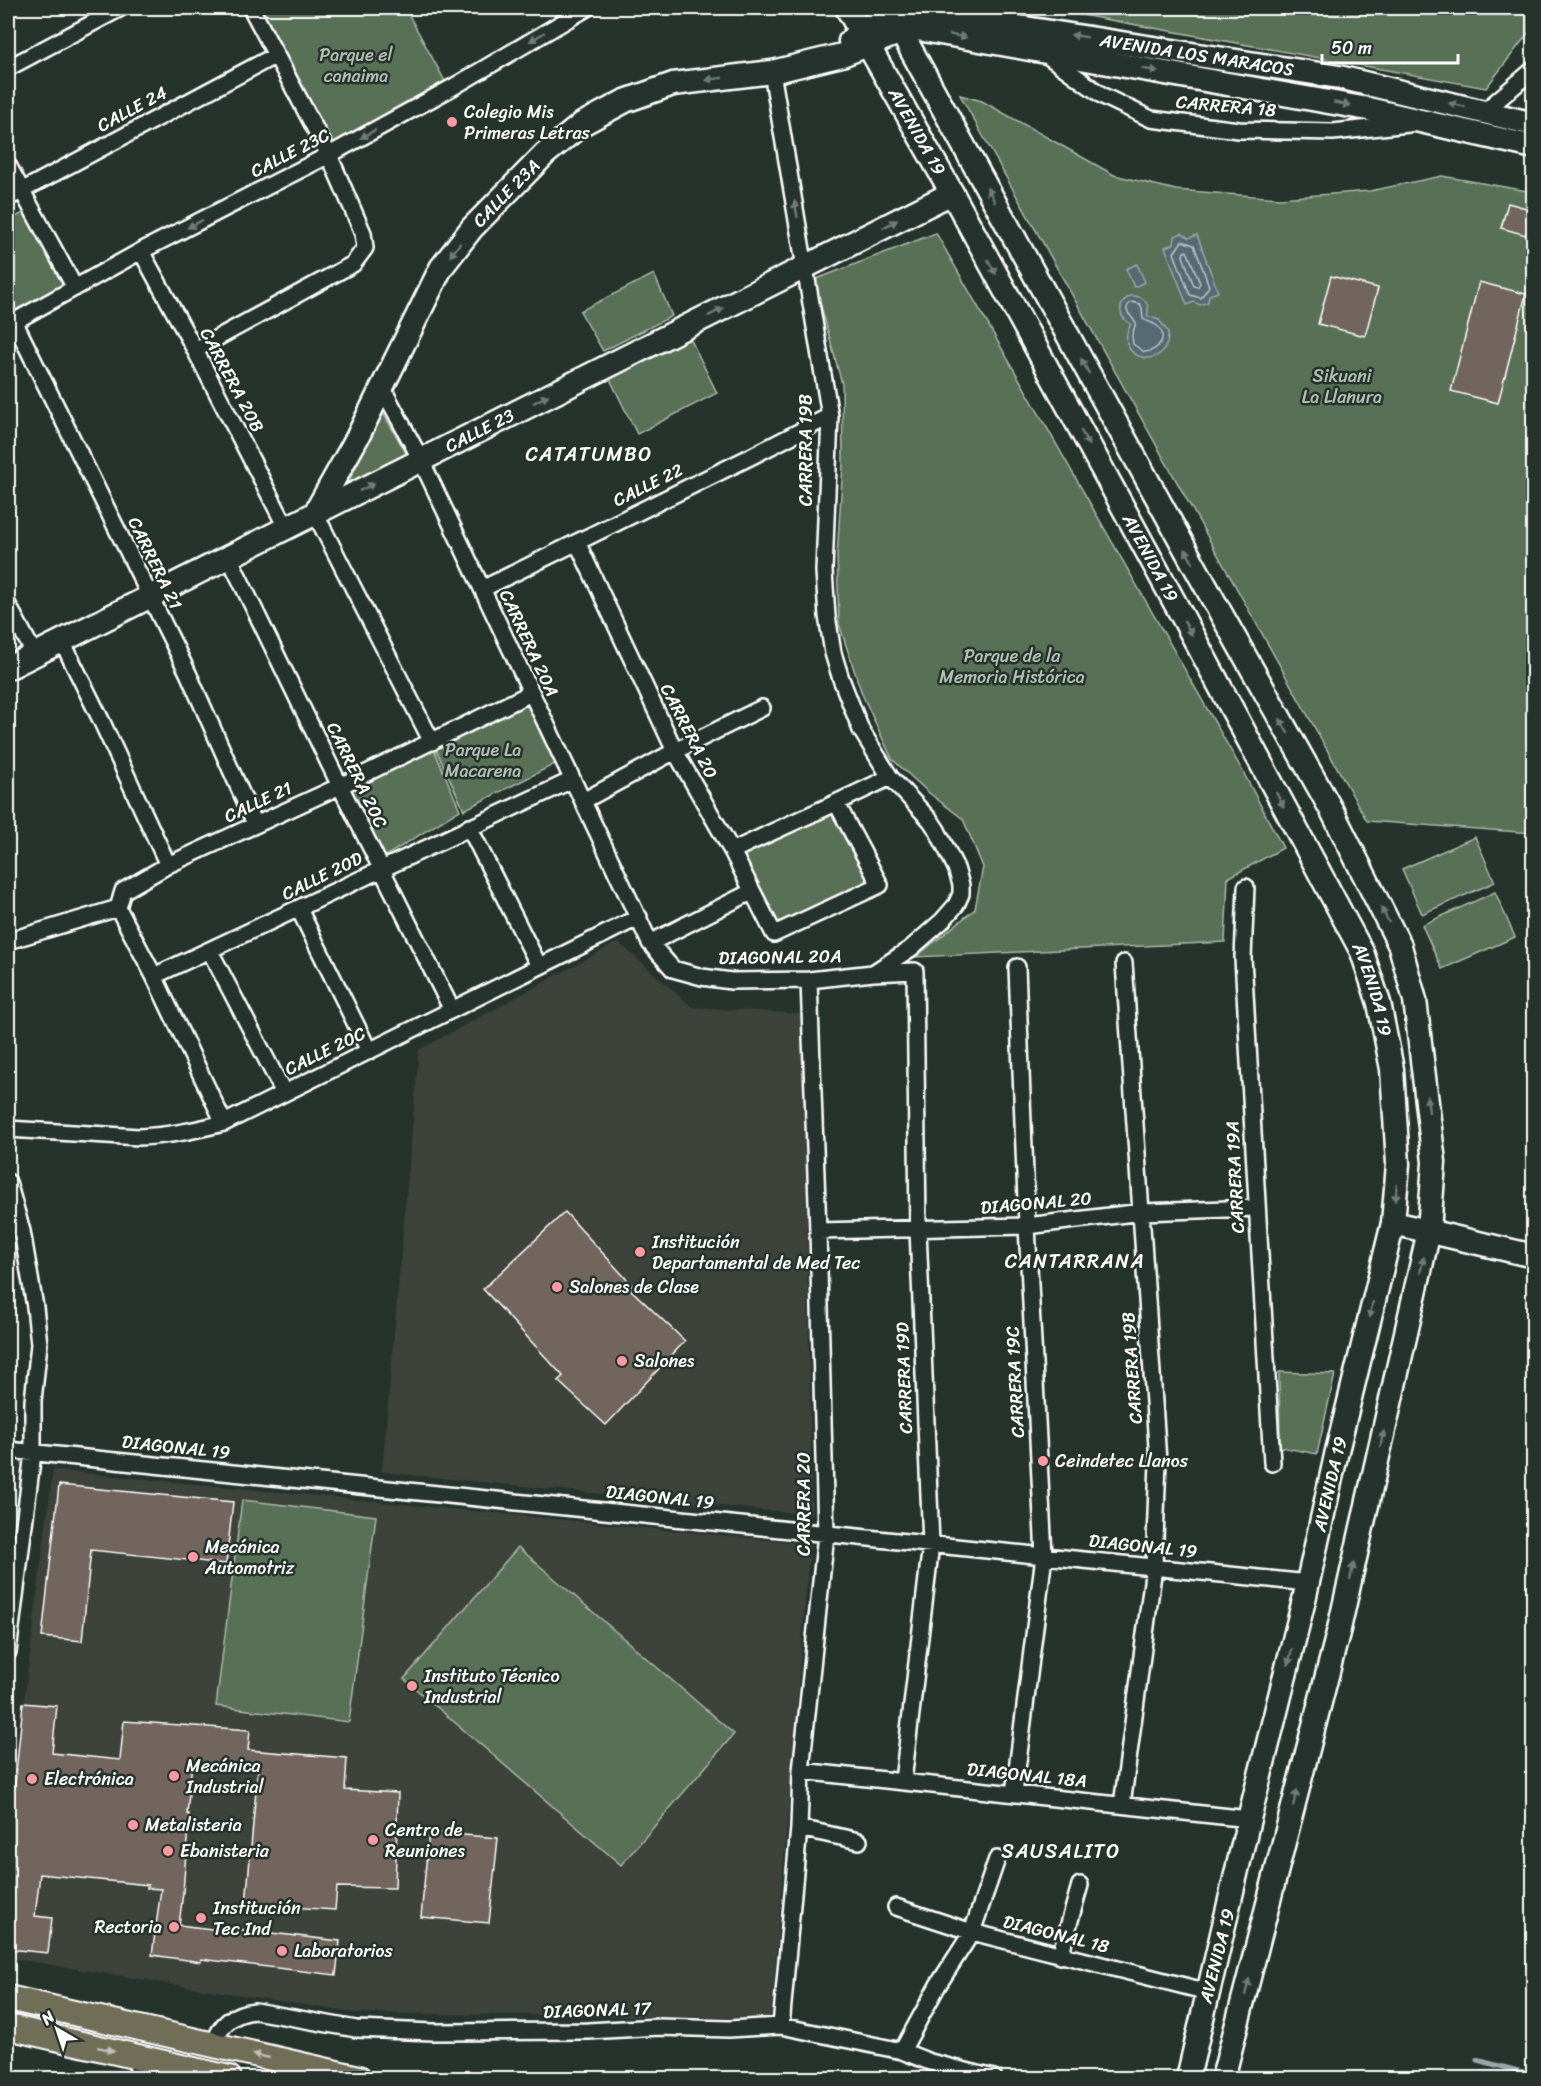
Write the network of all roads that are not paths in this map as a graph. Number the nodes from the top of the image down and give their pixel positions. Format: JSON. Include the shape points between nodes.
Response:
{"nodes":[{"id":1,"x":121,"y":8,"type":"edge"},
{"id":2,"x":251,"y":8,"type":"edge"},
{"id":3,"x":587,"y":8,"type":"edge"},
{"id":4,"x":847,"y":8,"type":"edge"},
{"id":5,"x":894,"y":18,"type":"edge"},
{"id":6,"x":864,"y":38,"type":"junction"},
{"id":7,"x":1040,"y":50,"type":"junction"},
{"id":8,"x":276,"y":55,"type":"junction"},
{"id":9,"x":8,"y":68,"type":"edge"},
{"id":10,"x":1533,"y":69,"type":"edge"},
{"id":11,"x":772,"y":72,"type":"junction"},
{"id":12,"x":1485,"y":111,"type":"junction"},
{"id":13,"x":1430,"y":122,"type":"junction"},
{"id":14,"x":1533,"y":124,"type":"edge"},
{"id":15,"x":1533,"y":147,"type":"edge"},
{"id":16,"x":329,"y":155,"type":"junction"},
{"id":17,"x":8,"y":165,"type":"edge"},
{"id":18,"x":14,"y":194,"type":"edge"},
{"id":19,"x":951,"y":194,"type":"junction"},
{"id":20,"x":141,"y":251,"type":"junction"},
{"id":21,"x":806,"y":266,"type":"junction"},
{"id":22,"x":75,"y":288,"type":"junction"},
{"id":23,"x":11,"y":323,"type":"edge"},
{"id":24,"x":195,"y":350,"type":"junction"},
{"id":25,"x":382,"y":387,"type":"junction"},
{"id":26,"x":830,"y":416,"type":"junction"},
{"id":27,"x":421,"y":460,"type":"junction"},
{"id":28,"x":315,"y":513,"type":"junction"},
{"id":29,"x":286,"y":527,"type":"junction"},
{"id":30,"x":577,"y":542,"type":"junction"},
{"id":31,"x":229,"y":557,"type":"junction"},
{"id":32,"x":482,"y":589,"type":"junction"},
{"id":33,"x":150,"y":597,"type":"junction"},
{"id":34,"x":8,"y":605,"type":"edge"},
{"id":35,"x":62,"y":641,"type":"junction"},
{"id":36,"x":35,"y":655,"type":"junction"},
{"id":37,"x":8,"y":668,"type":"edge"},
{"id":38,"x":531,"y":693,"type":"junction"},
{"id":39,"x":762,"y":708,"type":"dead end"},
{"id":40,"x":432,"y":742,"type":"junction"},
{"id":41,"x":675,"y":752,"type":"junction"},
{"id":42,"x":890,"y":777,"type":"junction"},
{"id":43,"x":572,"y":780,"type":"junction"},
{"id":44,"x":340,"y":786,"type":"junction"},
{"id":45,"x":583,"y":801,"type":"junction"},
{"id":46,"x":837,"y":804,"type":"junction"},
{"id":47,"x":255,"y":824,"type":"junction"},
{"id":48,"x":469,"y":827,"type":"junction"},
{"id":49,"x":732,"y":851,"type":"junction"},
{"id":50,"x":168,"y":865,"type":"junction"},
{"id":51,"x":382,"y":868,"type":"junction"},
{"id":52,"x":1246,"y":888,"type":"dead end"},
{"id":53,"x":751,"y":892,"type":"junction"},
{"id":54,"x":118,"y":908,"type":"junction"},
{"id":55,"x":299,"y":909,"type":"junction"},
{"id":56,"x":639,"y":917,"type":"junction"},
{"id":57,"x":8,"y":941,"type":"edge"},
{"id":58,"x":650,"y":943,"type":"junction"},
{"id":59,"x":210,"y":951,"type":"junction"},
{"id":60,"x":1124,"y":963,"type":"dead end"},
{"id":61,"x":539,"y":966,"type":"junction"},
{"id":62,"x":1017,"y":967,"type":"dead end"},
{"id":63,"x":915,"y":971,"type":"joint"},
{"id":64,"x":873,"y":973,"type":"junction"},
{"id":65,"x":154,"y":976,"type":"junction"},
{"id":66,"x":809,"y":980,"type":"junction"},
{"id":67,"x":452,"y":1010,"type":"junction"},
{"id":68,"x":369,"y":1051,"type":"junction"},
{"id":69,"x":284,"y":1093,"type":"junction"},
{"id":70,"x":224,"y":1123,"type":"junction"},
{"id":71,"x":8,"y":1129,"type":"edge"},
{"id":72,"x":8,"y":1182,"type":"edge"},
{"id":73,"x":1256,"y":1208,"type":"junction"},
{"id":74,"x":1142,"y":1212,"type":"junction"},
{"id":75,"x":1393,"y":1223,"type":"junction"},
{"id":76,"x":1027,"y":1227,"type":"junction"},
{"id":77,"x":918,"y":1229,"type":"junction"},
{"id":78,"x":818,"y":1231,"type":"junction"},
{"id":79,"x":1429,"y":1231,"type":"junction"},
{"id":80,"x":1533,"y":1256,"type":"edge"},
{"id":81,"x":8,"y":1450,"type":"edge"},
{"id":82,"x":33,"y":1453,"type":"junction"},
{"id":83,"x":1272,"y":1463,"type":"dead end"},
{"id":84,"x":826,"y":1534,"type":"junction"},
{"id":85,"x":931,"y":1545,"type":"junction"},
{"id":86,"x":1044,"y":1556,"type":"junction"},
{"id":87,"x":1154,"y":1567,"type":"junction"},
{"id":88,"x":1308,"y":1583,"type":"junction"},
{"id":89,"x":8,"y":1652,"type":"edge"},
{"id":90,"x":801,"y":1771,"type":"junction"},
{"id":91,"x":903,"y":1781,"type":"junction"},
{"id":92,"x":1014,"y":1793,"type":"junction"},
{"id":93,"x":1122,"y":1804,"type":"junction"},
{"id":94,"x":1250,"y":1819,"type":"junction"},
{"id":95,"x":799,"y":1828,"type":"junction"},
{"id":96,"x":859,"y":1841,"type":"dead end"},
{"id":97,"x":997,"y":1859,"type":"dead end"},
{"id":98,"x":1080,"y":1885,"type":"dead end"},
{"id":99,"x":896,"y":1907,"type":"dead end"},
{"id":100,"x":972,"y":1932,"type":"junction"},
{"id":101,"x":1060,"y":1956,"type":"junction"},
{"id":102,"x":1208,"y":1992,"type":"junction"},
{"id":103,"x":8,"y":1998,"type":"edge"},
{"id":104,"x":781,"y":2026,"type":"junction"},
{"id":105,"x":8,"y":2027,"type":"edge"},
{"id":106,"x":214,"y":2045,"type":"junction"},
{"id":107,"x":902,"y":2051,"type":"junction"},
{"id":108,"x":138,"y":2067,"type":"edge"},
{"id":109,"x":229,"y":2079,"type":"edge"},
{"id":110,"x":359,"y":2079,"type":"edge"},
{"id":111,"x":994,"y":2079,"type":"edge"},
{"id":112,"x":1188,"y":2079,"type":"edge"},
{"id":113,"x":1223,"y":2079,"type":"edge"}],
"edges":[{"from":1,"to":9,"type":"street"},
{"from":2,"to":8,"type":"street"},
{"from":3,"to":16,"type":"street","name":"CALLE 23C","one_way":true},
{"from":4,"to":6,"type":"main road","name":"AVENIDA 19"},
{"from":5,"to":6,"type":"main road","name":"AVENIDA LOS MARACOS"},
{"from":5,"to":7,"type":"main road","name":"AVENIDA LOS MARACOS","one_way":true,"via":[[912,28]]},
{"from":12,"to":5,"type":"main road","name":"AVENIDA LOS MARACOS","one_way":true,"via":[[1339,77],[903,9]]},
{"from":79,"to":5,"type":"main road","name":"AVENIDA 19","one_way":true,"via":[[1434,1162],[1415,1000],[1400,946],[1332,811]]},
{"from":6,"to":11,"type":"main road","name":"CALLE 23A","via":[[854,35],[842,55]]},
{"from":6,"to":19,"type":"main road","name":"AVENIDA 19"},
{"from":7,"to":13,"type":"main road","name":"AVENIDA LOS MARACOS","one_way":true},
{"from":7,"to":13,"type":"street","name":"CARRERA 18","via":[[1103,96],[1151,119],[1239,130],[1333,132]]},
{"from":8,"to":16,"type":"street"},
{"from":8,"to":18,"type":"street","name":"CALLE 24"},
{"from":10,"to":12,"type":"street"},
{"from":21,"to":11,"type":"street","one_way":true},
{"from":11,"to":25,"type":"main road","name":"CALLE 23A","one_way":true,"via":[[673,84],[625,100],[582,124],[545,154],[472,228],[441,268]]},
{"from":12,"to":14,"type":"main road","name":"AVENIDA LOS MARACOS"},
{"from":13,"to":15,"type":"main road","name":"AVENIDA LOS MARACOS"},
{"from":16,"to":20,"type":"street","name":"CALLE 23C","one_way":true},
{"from":16,"to":24,"type":"street","via":[[363,233],[365,248],[352,264]]},
{"from":17,"to":18,"type":"street"},
{"from":18,"to":22,"type":"street"},
{"from":21,"to":19,"type":"main road","name":"CALLE 23","one_way":true},
{"from":19,"to":75,"type":"main road","name":"AVENIDA 19","one_way":true,"via":[[1362,952],[1379,1003],[1392,1069],[1398,1154]]},
{"from":20,"to":22,"type":"street","name":"CALLE 23C"},
{"from":20,"to":24,"type":"street","name":"CARRERA 20B"},
{"from":21,"to":26,"type":"street","name":"CARRERA 19B"},
{"from":27,"to":21,"type":"main road","name":"CALLE 23","one_way":true},
{"from":22,"to":23,"type":"street","name":"CALLE 23C"},
{"from":23,"to":33,"type":"street","name":"CARRERA 21"},
{"from":24,"to":29,"type":"street","name":"CARRERA 20B"},
{"from":25,"to":27,"type":"street","name":"CARRERA 20A"},
{"from":25,"to":28,"type":"main road","name":"CALLE 23A"},
{"from":26,"to":30,"type":"street","name":"CALLE 22"},
{"from":26,"to":42,"type":"street","name":"CARRERA 19B","via":[[824,571],[828,626],[841,679],[861,730]]},
{"from":28,"to":27,"type":"main road","name":"CALLE 23","one_way":true},
{"from":27,"to":32,"type":"street","name":"CARRERA 20A"},
{"from":28,"to":29,"type":"main road","name":"CALLE 23"},
{"from":28,"to":40,"type":"street"},
{"from":29,"to":31,"type":"main road","name":"CALLE 23"},
{"from":30,"to":32,"type":"street","name":"CALLE 22"},
{"from":30,"to":41,"type":"street","name":"CARRERA 20"},
{"from":31,"to":33,"type":"main road","name":"CALLE 23"},
{"from":31,"to":44,"type":"street","name":"CARRERA 20C"},
{"from":32,"to":38,"type":"street","name":"CARRERA 20A"},
{"from":33,"to":35,"type":"main road","name":"CALLE 23"},
{"from":33,"to":47,"type":"street","name":"CARRERA 21"},
{"from":34,"to":36,"type":"street"},
{"from":35,"to":36,"type":"main road","name":"CALLE 23"},
{"from":35,"to":50,"type":"street"},
{"from":36,"to":37,"type":"main road","name":"CALLE 23"},
{"from":38,"to":40,"type":"street","name":"CALLE 21"},
{"from":38,"to":43,"type":"street","name":"CARRERA 20A"},
{"from":39,"to":41,"type":"street"},
{"from":40,"to":44,"type":"street","name":"CALLE 21"},
{"from":41,"to":45,"type":"street"},
{"from":41,"to":49,"type":"street","name":"CARRERA 20"},
{"from":42,"to":46,"type":"street"},
{"from":42,"to":64,"type":"street","via":[[938,831],[956,868],[961,894],[927,936]]},
{"from":43,"to":45,"type":"street","name":"CARRERA 20A"},
{"from":43,"to":48,"type":"street","name":"CALLE 20D"},
{"from":44,"to":47,"type":"street","name":"CALLE 21"},
{"from":44,"to":51,"type":"street","name":"CARRERA 20C"},
{"from":45,"to":56,"type":"street","name":"CARRERA 20A"},
{"from":46,"to":49,"type":"street"},
{"from":46,"to":53,"type":"street","name":"CARRERA 20","via":[[880,885],[774,934]]},
{"from":47,"to":50,"type":"street","name":"CALLE 21"},
{"from":48,"to":51,"type":"street","name":"CALLE 20D"},
{"from":48,"to":61,"type":"street"},
{"from":49,"to":53,"type":"street","name":"CARRERA 20"},
{"from":50,"to":54,"type":"street","name":"CALLE 21","via":[[123,891]]},
{"from":51,"to":55,"type":"street","name":"CALLE 20D"},
{"from":51,"to":67,"type":"street","name":"CARRERA 20C"},
{"from":52,"to":73,"type":"street","name":"CARRERA 19A","via":[[1243,958]]},
{"from":53,"to":58,"type":"street"},
{"from":54,"to":57,"type":"street"},
{"from":54,"to":65,"type":"street"},
{"from":55,"to":59,"type":"street","name":"CALLE 20D"},
{"from":55,"to":68,"type":"street"},
{"from":56,"to":58,"type":"street","name":"DIAGONAL 20A"},
{"from":56,"to":61,"type":"street","name":"CALLE 20C"},
{"from":58,"to":66,"type":"street","name":"DIAGONAL 20A","via":[[673,969],[702,977],[731,981]]},
{"from":59,"to":65,"type":"street","name":"CALLE 20D"},
{"from":59,"to":69,"type":"street"},
{"from":60,"to":74,"type":"street","name":"CARRERA 19B"},
{"from":61,"to":67,"type":"street","name":"CALLE 20C"},
{"from":62,"to":76,"type":"street","name":"CARRERA 19C"},
{"from":63,"to":64,"type":"street","name":"DIAGONAL 20A"},
{"from":63,"to":77,"type":"street","name":"CARRERA 19D"},
{"from":64,"to":66,"type":"street","name":"DIAGONAL 20A"},
{"from":65,"to":70,"type":"street"},
{"from":66,"to":78,"type":"street","name":"CARRERA 20"},
{"from":67,"to":68,"type":"street","name":"CALLE 20C"},
{"from":68,"to":69,"type":"street","name":"CALLE 20C"},
{"from":69,"to":70,"type":"street","name":"CALLE 20C"},
{"from":70,"to":71,"type":"street","name":"CALLE 20C","via":[[149,1137]]},
{"from":72,"to":82,"type":"street","via":[[22,1231],[39,1344]]},
{"from":73,"to":74,"type":"street","name":"DIAGONAL 20"},
{"from":73,"to":83,"type":"street","name":"CARRERA 19A"},
{"from":74,"to":76,"type":"street","name":"DIAGONAL 20"},
{"from":74,"to":87,"type":"street","name":"CARRERA 19B","via":[[1158,1461]]},
{"from":75,"to":79,"type":"main road"},
{"from":75,"to":88,"type":"main road","name":"AVENIDA 19","one_way":true},
{"from":76,"to":77,"type":"street","name":"DIAGONAL 20"},
{"from":76,"to":86,"type":"street","name":"CARRERA 19C"},
{"from":77,"to":78,"type":"street","name":"DIAGONAL 20"},
{"from":77,"to":85,"type":"street","name":"CARRERA 19D"},
{"from":78,"to":84,"type":"street","name":"CARRERA 20"},
{"from":79,"to":80,"type":"main road"},
{"from":113,"to":79,"type":"main road","name":"AVENIDA 19","one_way":true,"via":[[1339,1629]]},
{"from":81,"to":82,"type":"street","name":"DIAGONAL 19"},
{"from":82,"to":84,"type":"street","name":"DIAGONAL 19"},
{"from":82,"to":89,"type":"street"},
{"from":84,"to":85,"type":"street","name":"DIAGONAL 19"},
{"from":84,"to":90,"type":"street","name":"CARRERA 20"},
{"from":85,"to":86,"type":"street","name":"DIAGONAL 19"},
{"from":85,"to":91,"type":"street","name":"CARRERA 19D"},
{"from":86,"to":87,"type":"street","name":"DIAGONAL 19"},
{"from":86,"to":92,"type":"street","name":"CARRERA 19C"},
{"from":87,"to":88,"type":"street","name":"DIAGONAL 19"},
{"from":87,"to":93,"type":"street","name":"CARRERA 19B"},
{"from":88,"to":94,"type":"main road","name":"AVENIDA 19","one_way":true},
{"from":90,"to":91,"type":"street","name":"DIAGONAL 18A"},
{"from":90,"to":95,"type":"street","name":"CARRERA 20"},
{"from":91,"to":92,"type":"street","name":"DIAGONAL 18A"},
{"from":92,"to":93,"type":"street","name":"DIAGONAL 18A"},
{"from":93,"to":94,"type":"street","name":"DIAGONAL 18A"},
{"from":94,"to":102,"type":"main road","name":"AVENIDA 19"},
{"from":95,"to":96,"type":"street"},
{"from":95,"to":104,"type":"street","name":"CARRERA 20"},
{"from":97,"to":100,"type":"street"},
{"from":98,"to":101,"type":"street"},
{"from":99,"to":100,"type":"street","name":"DIAGONAL 18"},
{"from":100,"to":101,"type":"street","name":"DIAGONAL 18"},
{"from":100,"to":107,"type":"street"},
{"from":101,"to":102,"type":"street","name":"DIAGONAL 18"},
{"from":102,"to":112,"type":"main road","name":"AVENIDA 19"},
{"from":103,"to":106,"type":"main road"},
{"from":104,"to":106,"type":"street","name":"DIAGONAL 17","via":[[422,2031],[356,2029],[255,2011],[228,2020]]},
{"from":104,"to":107,"type":"street","name":"DIAGONAL 17"},
{"from":105,"to":108,"type":"main road","one_way":true},
{"from":110,"to":106,"type":"main road","one_way":true},
{"from":107,"to":111,"type":"street","name":"DIAGONAL 17"},
{"from":108,"to":109,"type":"main road"}]}
